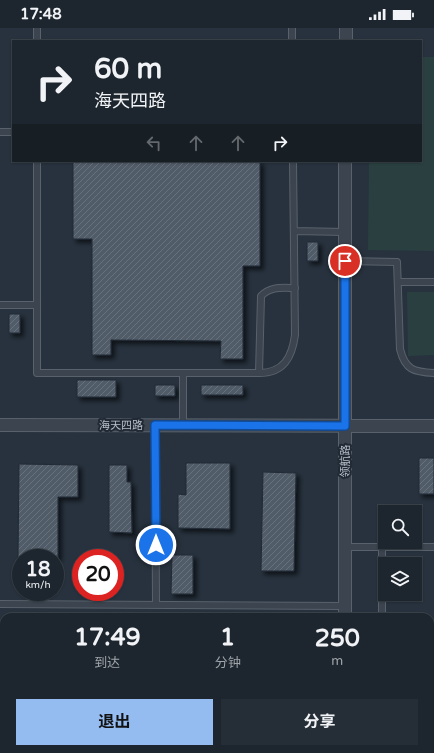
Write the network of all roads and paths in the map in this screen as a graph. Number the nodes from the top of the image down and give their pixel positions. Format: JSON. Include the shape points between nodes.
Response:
{"nodes":[{"id":1,"x":37,"y":28,"type":"edge"},
{"id":2,"x":292,"y":28,"type":"edge"},
{"id":3,"x":346,"y":28,"type":"edge"},
{"id":4,"x":37,"y":40,"type":"edge"},
{"id":5,"x":292,"y":40,"type":"edge"},
{"id":6,"x":346,"y":40,"type":"edge"},
{"id":7,"x":0,"y":132,"type":"edge"},
{"id":8,"x":12,"y":132,"type":"edge"},
{"id":9,"x":37,"y":162,"type":"edge"},
{"id":10,"x":293,"y":162,"type":"edge"},
{"id":11,"x":346,"y":162,"type":"edge"},
{"id":12,"x":294,"y":231,"type":"junction"},
{"id":13,"x":345,"y":232,"type":"junction"},
{"id":14,"x":345,"y":261,"type":"junction"},
{"id":15,"x":398,"y":282,"type":"junction"},
{"id":16,"x":434,"y":282,"type":"edge"},
{"id":17,"x":295,"y":288,"type":"junction"},
{"id":18,"x":0,"y":305,"type":"edge"},
{"id":19,"x":37,"y":305,"type":"junction"},
{"id":20,"x":183,"y":373,"type":"junction"},
{"id":21,"x":434,"y":373,"type":"edge"},
{"id":22,"x":259,"y":374,"type":"junction"},
{"id":23,"x":0,"y":425,"type":"edge"},
{"id":24,"x":155,"y":425,"type":"junction"},
{"id":25,"x":184,"y":425,"type":"junction"},
{"id":26,"x":345,"y":426,"type":"junction"},
{"id":27,"x":434,"y":426,"type":"edge"},
{"id":28,"x":345,"y":547,"type":"junction"},
{"id":29,"x":378,"y":547,"type":"edge"},
{"id":30,"x":422,"y":547,"type":"edge"},
{"id":31,"x":434,"y":547,"type":"edge"},
{"id":32,"x":382,"y":549,"type":"edge"},
{"id":33,"x":0,"y":604,"type":"edge"},
{"id":34,"x":156,"y":605,"type":"junction"},
{"id":35,"x":345,"y":611,"type":"edge"},
{"id":36,"x":382,"y":613,"type":"edge"}],
"edges":[{"from":1,"to":4,"type":"lane"},
{"from":2,"to":5,"type":"lane"},
{"from":3,"to":6,"type":"street"},
{"from":7,"to":8,"type":"lane"},
{"from":9,"to":19,"type":"lane"},
{"from":10,"to":12,"type":"lane"},
{"from":11,"to":13,"type":"street","name":"领航路"},
{"from":12,"to":13,"type":"lane"},
{"from":12,"to":17,"type":"lane"},
{"from":13,"to":14,"type":"street","name":"领航路"},
{"from":14,"to":15,"type":"lane","via":[[397,262]]},
{"from":14,"to":26,"type":"street","name":"领航路"},
{"from":15,"to":16,"type":"lane"},
{"from":15,"to":21,"type":"lane","via":[[400,349],[403,360],[411,369]]},
{"from":17,"to":22,"type":"lane","via":[[293,349],[286,362],[278,369]]},
{"from":17,"to":22,"type":"lane","via":[[272,288],[261,296]]},
{"from":18,"to":19,"type":"lane"},
{"from":19,"to":20,"type":"lane","via":[[37,373]]},
{"from":20,"to":22,"type":"lane"},
{"from":20,"to":25,"type":"lane"},
{"from":23,"to":24,"type":"street","name":"海天四路"},
{"from":24,"to":25,"type":"street","name":"海天四路"},
{"from":24,"to":34,"type":"lane"},
{"from":25,"to":26,"type":"street","name":"海天四路"},
{"from":26,"to":27,"type":"street","name":"海天四路"},
{"from":26,"to":28,"type":"street","name":"领航路"},
{"from":28,"to":29,"type":"lane"},
{"from":28,"to":35,"type":"street","name":"领航路"},
{"from":30,"to":31,"type":"lane"},
{"from":32,"to":36,"type":"lane"},
{"from":33,"to":34,"type":"lane"},
{"from":34,"to":35,"type":"lane"}]}
